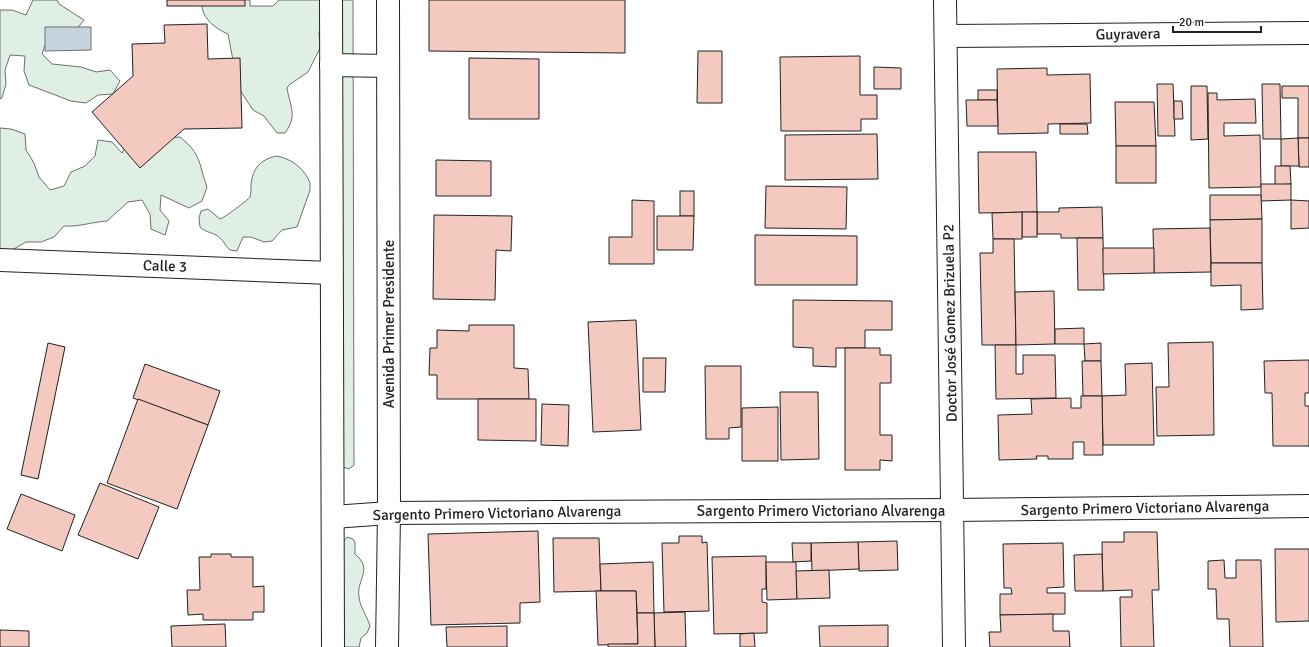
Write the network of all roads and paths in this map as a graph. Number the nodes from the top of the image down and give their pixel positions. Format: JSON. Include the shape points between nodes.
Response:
{"nodes":[{"id":1,"x":331,"y":0,"type":"edge"},
{"id":2,"x":388,"y":0,"type":"edge"},
{"id":3,"x":945,"y":0,"type":"edge"},
{"id":4,"x":1309,"y":33,"type":"edge"},
{"id":5,"x":947,"y":36,"type":"junction"},
{"id":6,"x":331,"y":65,"type":"junction"},
{"id":7,"x":388,"y":66,"type":"junction"},
{"id":8,"x":0,"y":260,"type":"edge"},
{"id":9,"x":331,"y":273,"type":"junction"},
{"id":10,"x":1309,"y":506,"type":"edge"},
{"id":11,"x":952,"y":510,"type":"junction"},
{"id":12,"x":389,"y":512,"type":"junction"},
{"id":13,"x":333,"y":517,"type":"junction"},
{"id":14,"x":333,"y":647,"type":"edge"},
{"id":15,"x":388,"y":647,"type":"edge"},
{"id":16,"x":954,"y":647,"type":"edge"}],
"edges":[{"from":1,"to":6,"type":"street"},
{"from":2,"to":7,"type":"street","name":"Avenida Primer Presidente"},
{"from":3,"to":5,"type":"street","name":"Doctor José Gomez Brizuela P2"},
{"from":4,"to":5,"type":"street","name":"Guyravera"},
{"from":5,"to":11,"type":"street","name":"Doctor José Gomez Brizuela P2"},
{"from":6,"to":7,"type":"street"},
{"from":6,"to":9,"type":"street"},
{"from":7,"to":12,"type":"street","name":"Avenida Primer Presidente"},
{"from":8,"to":9,"type":"street","name":"Calle 3"},
{"from":9,"to":13,"type":"street"},
{"from":10,"to":11,"type":"street","name":"Sargento Primero Victoriano Alvarenga"},
{"from":11,"to":12,"type":"street","name":"Sargento Primero Victoriano Alvarenga"},
{"from":11,"to":16,"type":"street","name":"Doctor José Gomez Brizuela P2"},
{"from":12,"to":13,"type":"street","name":"Sargento Primero Victoriano Alvarenga"},
{"from":12,"to":15,"type":"street","name":"Avenida Primer Presidente"},
{"from":13,"to":14,"type":"street"}]}
